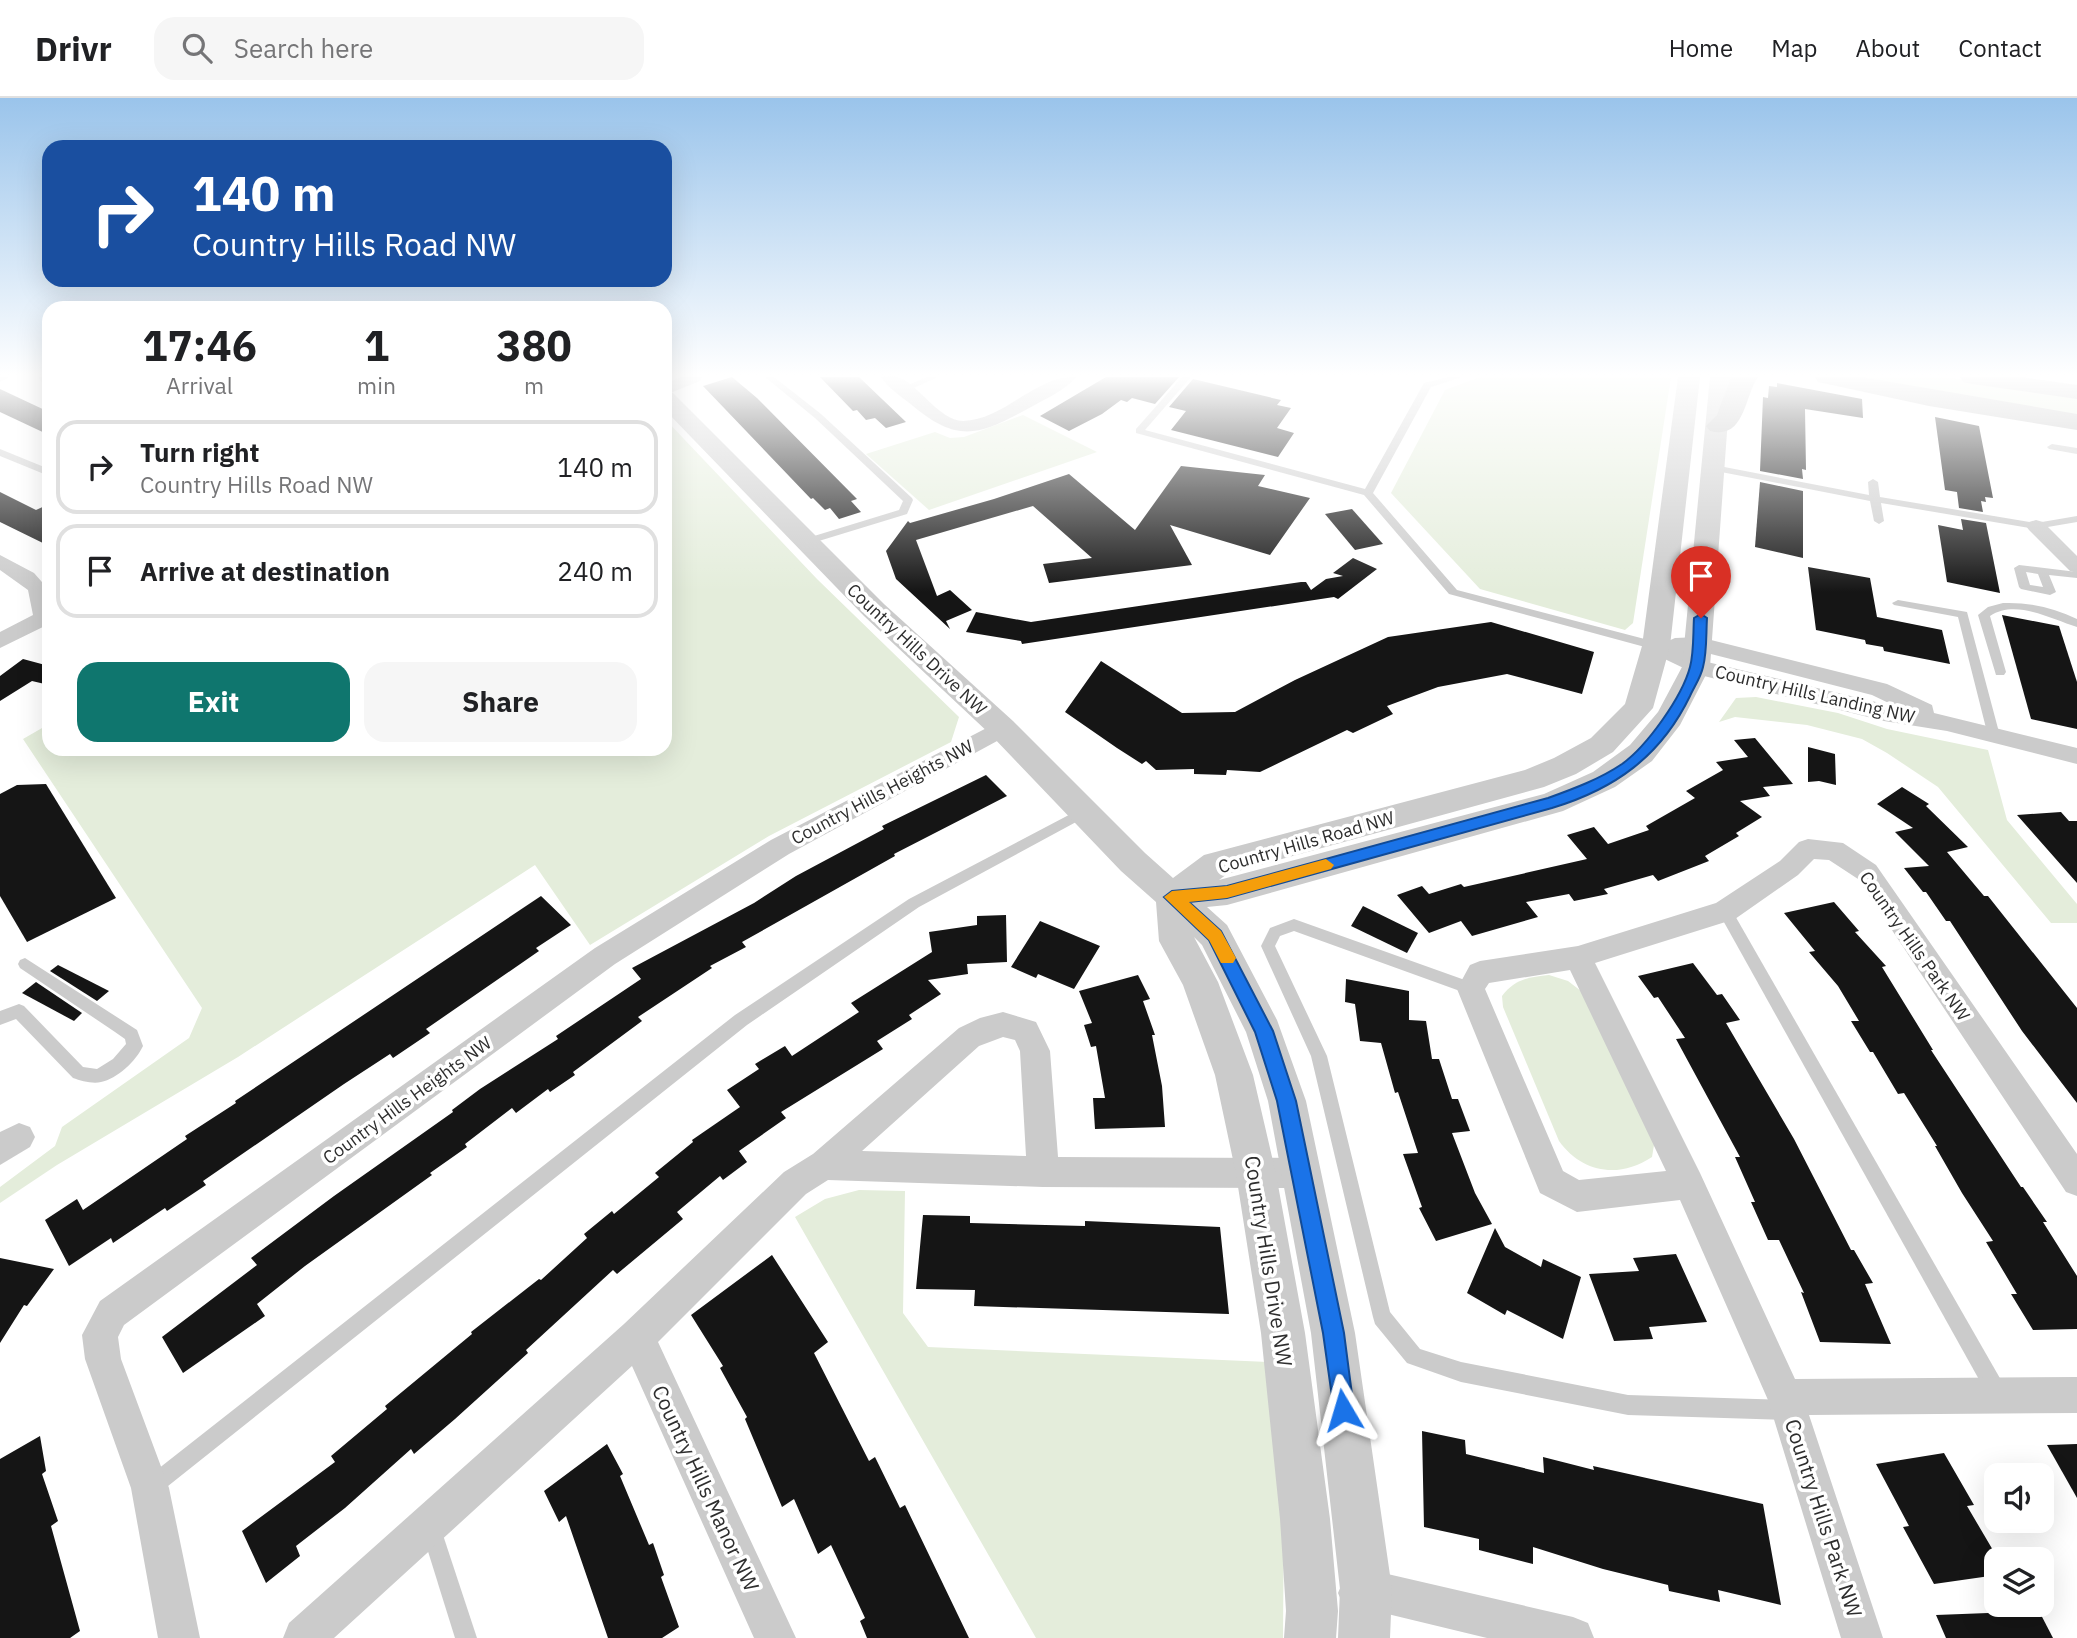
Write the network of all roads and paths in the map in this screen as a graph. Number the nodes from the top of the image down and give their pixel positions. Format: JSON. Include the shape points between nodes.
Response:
{"nodes":[{"id":1,"x":714,"y":449,"type":"edge"},
{"id":2,"x":853,"y":449,"type":"edge"},
{"id":3,"x":1205,"y":449,"type":"edge"},
{"id":4,"x":1392,"y":449,"type":"edge"},
{"id":5,"x":1680,"y":449,"type":"edge"},
{"id":6,"x":1716,"y":449,"type":"edge"},
{"id":7,"x":0,"y":452,"type":"edge"},
{"id":8,"x":1714,"y":468,"type":"junction"},
{"id":9,"x":42,"y":469,"type":"edge"},
{"id":10,"x":1873,"y":482,"type":"dead end"},
{"id":11,"x":1368,"y":493,"type":"junction"},
{"id":12,"x":1875,"y":499,"type":"junction"},
{"id":13,"x":2077,"y":519,"type":"edge"},
{"id":14,"x":1879,"y":521,"type":"dead end"},
{"id":15,"x":2036,"y":526,"type":"junction"},
{"id":16,"x":805,"y":542,"type":"junction"},
{"id":17,"x":2072,"y":558,"type":"edge"},
{"id":18,"x":0,"y":561,"type":"edge"},
{"id":19,"x":2043,"y":573,"type":"dead end"},
{"id":20,"x":2077,"y":575,"type":"edge"},
{"id":21,"x":42,"y":594,"type":"edge"},
{"id":22,"x":1898,"y":603,"type":"dead end"},
{"id":23,"x":42,"y":619,"type":"edge"},
{"id":24,"x":2077,"y":623,"type":"edge"},
{"id":25,"x":0,"y":641,"type":"edge"},
{"id":26,"x":1656,"y":646,"type":"junction"},
{"id":27,"x":1698,"y":656,"type":"junction"},
{"id":28,"x":2000,"y":672,"type":"dead end"},
{"id":29,"x":1002,"y":728,"type":"junction"},
{"id":30,"x":1994,"y":736,"type":"junction"},
{"id":31,"x":2077,"y":756,"type":"edge"},
{"id":32,"x":1542,"y":791,"type":"junction"},
{"id":33,"x":1084,"y":812,"type":"junction"},
{"id":34,"x":1172,"y":897,"type":"junction"},
{"id":35,"x":1726,"y":911,"type":"junction"},
{"id":36,"x":1578,"y":957,"type":"junction"},
{"id":37,"x":25,"y":964,"type":"dead end"},
{"id":38,"x":1471,"y":989,"type":"junction"},
{"id":39,"x":0,"y":1018,"type":"edge"},
{"id":40,"x":824,"y":1165,"type":"junction"},
{"id":41,"x":1043,"y":1172,"type":"junction"},
{"id":42,"x":1302,"y":1173,"type":"junction"},
{"id":43,"x":1256,"y":1174,"type":"junction"},
{"id":44,"x":2077,"y":1181,"type":"edge"},
{"id":45,"x":1689,"y":1184,"type":"junction"},
{"id":46,"x":637,"y":1337,"type":"junction"},
{"id":47,"x":1998,"y":1394,"type":"junction"},
{"id":48,"x":2077,"y":1395,"type":"edge"},
{"id":49,"x":1787,"y":1404,"type":"junction"},
{"id":50,"x":150,"y":1488,"type":"junction"},
{"id":51,"x":430,"y":1524,"type":"junction"},
{"id":52,"x":1366,"y":1589,"type":"junction"},
{"id":53,"x":1321,"y":1629,"type":"edge"},
{"id":54,"x":179,"y":1638,"type":"edge"},
{"id":55,"x":304,"y":1638,"type":"edge"},
{"id":56,"x":466,"y":1638,"type":"edge"},
{"id":57,"x":775,"y":1638,"type":"edge"},
{"id":58,"x":1364,"y":1638,"type":"edge"},
{"id":59,"x":1573,"y":1638,"type":"edge"},
{"id":60,"x":1862,"y":1638,"type":"edge"}],
"edges":[{"from":1,"to":16,"type":"street","name":"Country Hills Drive NW"},
{"from":2,"to":16,"type":"lane","via":[[908,500],[903,512]]},
{"from":3,"to":11,"type":"lane"},
{"from":4,"to":11,"type":"lane"},
{"from":5,"to":26,"type":"street","name":"Country Hills Road NW"},
{"from":6,"to":8,"type":"street","name":"Country Hills Road NW"},
{"from":7,"to":9,"type":"lane"},
{"from":8,"to":12,"type":"lane"},
{"from":8,"to":27,"type":"street","name":"Country Hills Road NW"},
{"from":10,"to":12,"type":"lane"},
{"from":11,"to":26,"type":"lane","via":[[1453,592]]},
{"from":12,"to":14,"type":"lane"},
{"from":12,"to":15,"type":"lane"},
{"from":13,"to":15,"type":"lane"},
{"from":15,"to":17,"type":"street"},
{"from":16,"to":29,"type":"street","name":"Country Hills Drive NW"},
{"from":18,"to":21,"type":"street","via":[[35,583]]},
{"from":19,"to":20,"type":"lane"},
{"from":22,"to":30,"type":"lane","via":[[1963,614]]},
{"from":23,"to":25,"type":"street"},
{"from":24,"to":28,"type":"lane","via":[[2033,609],[1991,608],[1984,615]]},
{"from":26,"to":27,"type":"street","name":"Country Hills Landing NW"},
{"from":26,"to":32,"type":"street","name":"Country Hills Road NW","via":[[1638,708],[1602,745],[1565,766]]},
{"from":27,"to":30,"type":"street","name":"Country Hills Landing NW","via":[[1884,713]]},
{"from":27,"to":32,"type":"street","name":"Country Hills Road NW","via":[[1678,705],[1628,767],[1589,789]]},
{"from":29,"to":33,"type":"street","name":"Country Hills Drive NW"},
{"from":29,"to":50,"type":"street","name":"Country Hills Heights NW","via":[[780,847],[605,956],[112,1312],[100,1335],[103,1359]]},
{"from":30,"to":31,"type":"street","name":"Country Hills Landing NW"},
{"from":32,"to":34,"type":"street","name":"Country Hills Road NW","via":[[1216,864]]},
{"from":33,"to":34,"type":"street","name":"Country Hills Drive NW"},
{"from":33,"to":50,"type":"lane","via":[[914,903],[741,1020]]},
{"from":34,"to":42,"type":"street","name":"Country Hills Drive NW","via":[[1215,935],[1264,1031],[1287,1101]]},
{"from":34,"to":43,"type":"street","name":"Country Hills Drive NW","via":[[1177,941],[1200,982],[1234,1075]]},
{"from":35,"to":36,"type":"street","name":"Country Hills Park NW"},
{"from":35,"to":44,"type":"street","name":"Country Hills Park NW","via":[[1808,849],[1834,850],[1867,872]]},
{"from":35,"to":47,"type":"lane"},
{"from":36,"to":38,"type":"street","name":"Country Hills Park NW","via":[[1479,973]]},
{"from":36,"to":45,"type":"street","name":"Country Hills Park NW"},
{"from":37,"to":39,"type":"lane","via":[[121,1027],[135,1046],[119,1064],[99,1076],[79,1073],[19,1011]]},
{"from":38,"to":45,"type":"street","via":[[1551,1182],[1577,1196]]},
{"from":38,"to":49,"type":"lane","via":[[1294,925],[1275,932],[1268,946],[1319,1056],[1382,1317],[1414,1356],[1461,1372],[1628,1405]]},
{"from":40,"to":41,"type":"street"},
{"from":40,"to":41,"type":"street","via":[[969,1037],[1006,1023],[1026,1031],[1035,1051]]},
{"from":40,"to":46,"type":"street","via":[[794,1183]]},
{"from":41,"to":43,"type":"street"},
{"from":42,"to":43,"type":"street"},
{"from":42,"to":52,"type":"street","name":"Country Hills Drive NW","via":[[1333,1333]]},
{"from":43,"to":53,"type":"street","name":"Country Hills Drive NW","via":[[1283,1333]]},
{"from":45,"to":49,"type":"street","name":"Country Hills Park NW"},
{"from":46,"to":51,"type":"street"},
{"from":46,"to":57,"type":"street","name":"Country Hills Manor NW"},
{"from":47,"to":48,"type":"street","name":"Country Hills Park NW"},
{"from":47,"to":49,"type":"street","name":"Country Hills Park NW"},
{"from":49,"to":60,"type":"street","name":"Country Hills Park NW"},
{"from":50,"to":54,"type":"street","name":"Country Hills Heights NW"},
{"from":51,"to":55,"type":"street"},
{"from":51,"to":56,"type":"lane"},
{"from":52,"to":53,"type":"street"},
{"from":52,"to":58,"type":"street","name":"Country Hills Drive NW"},
{"from":52,"to":59,"type":"street"}]}
